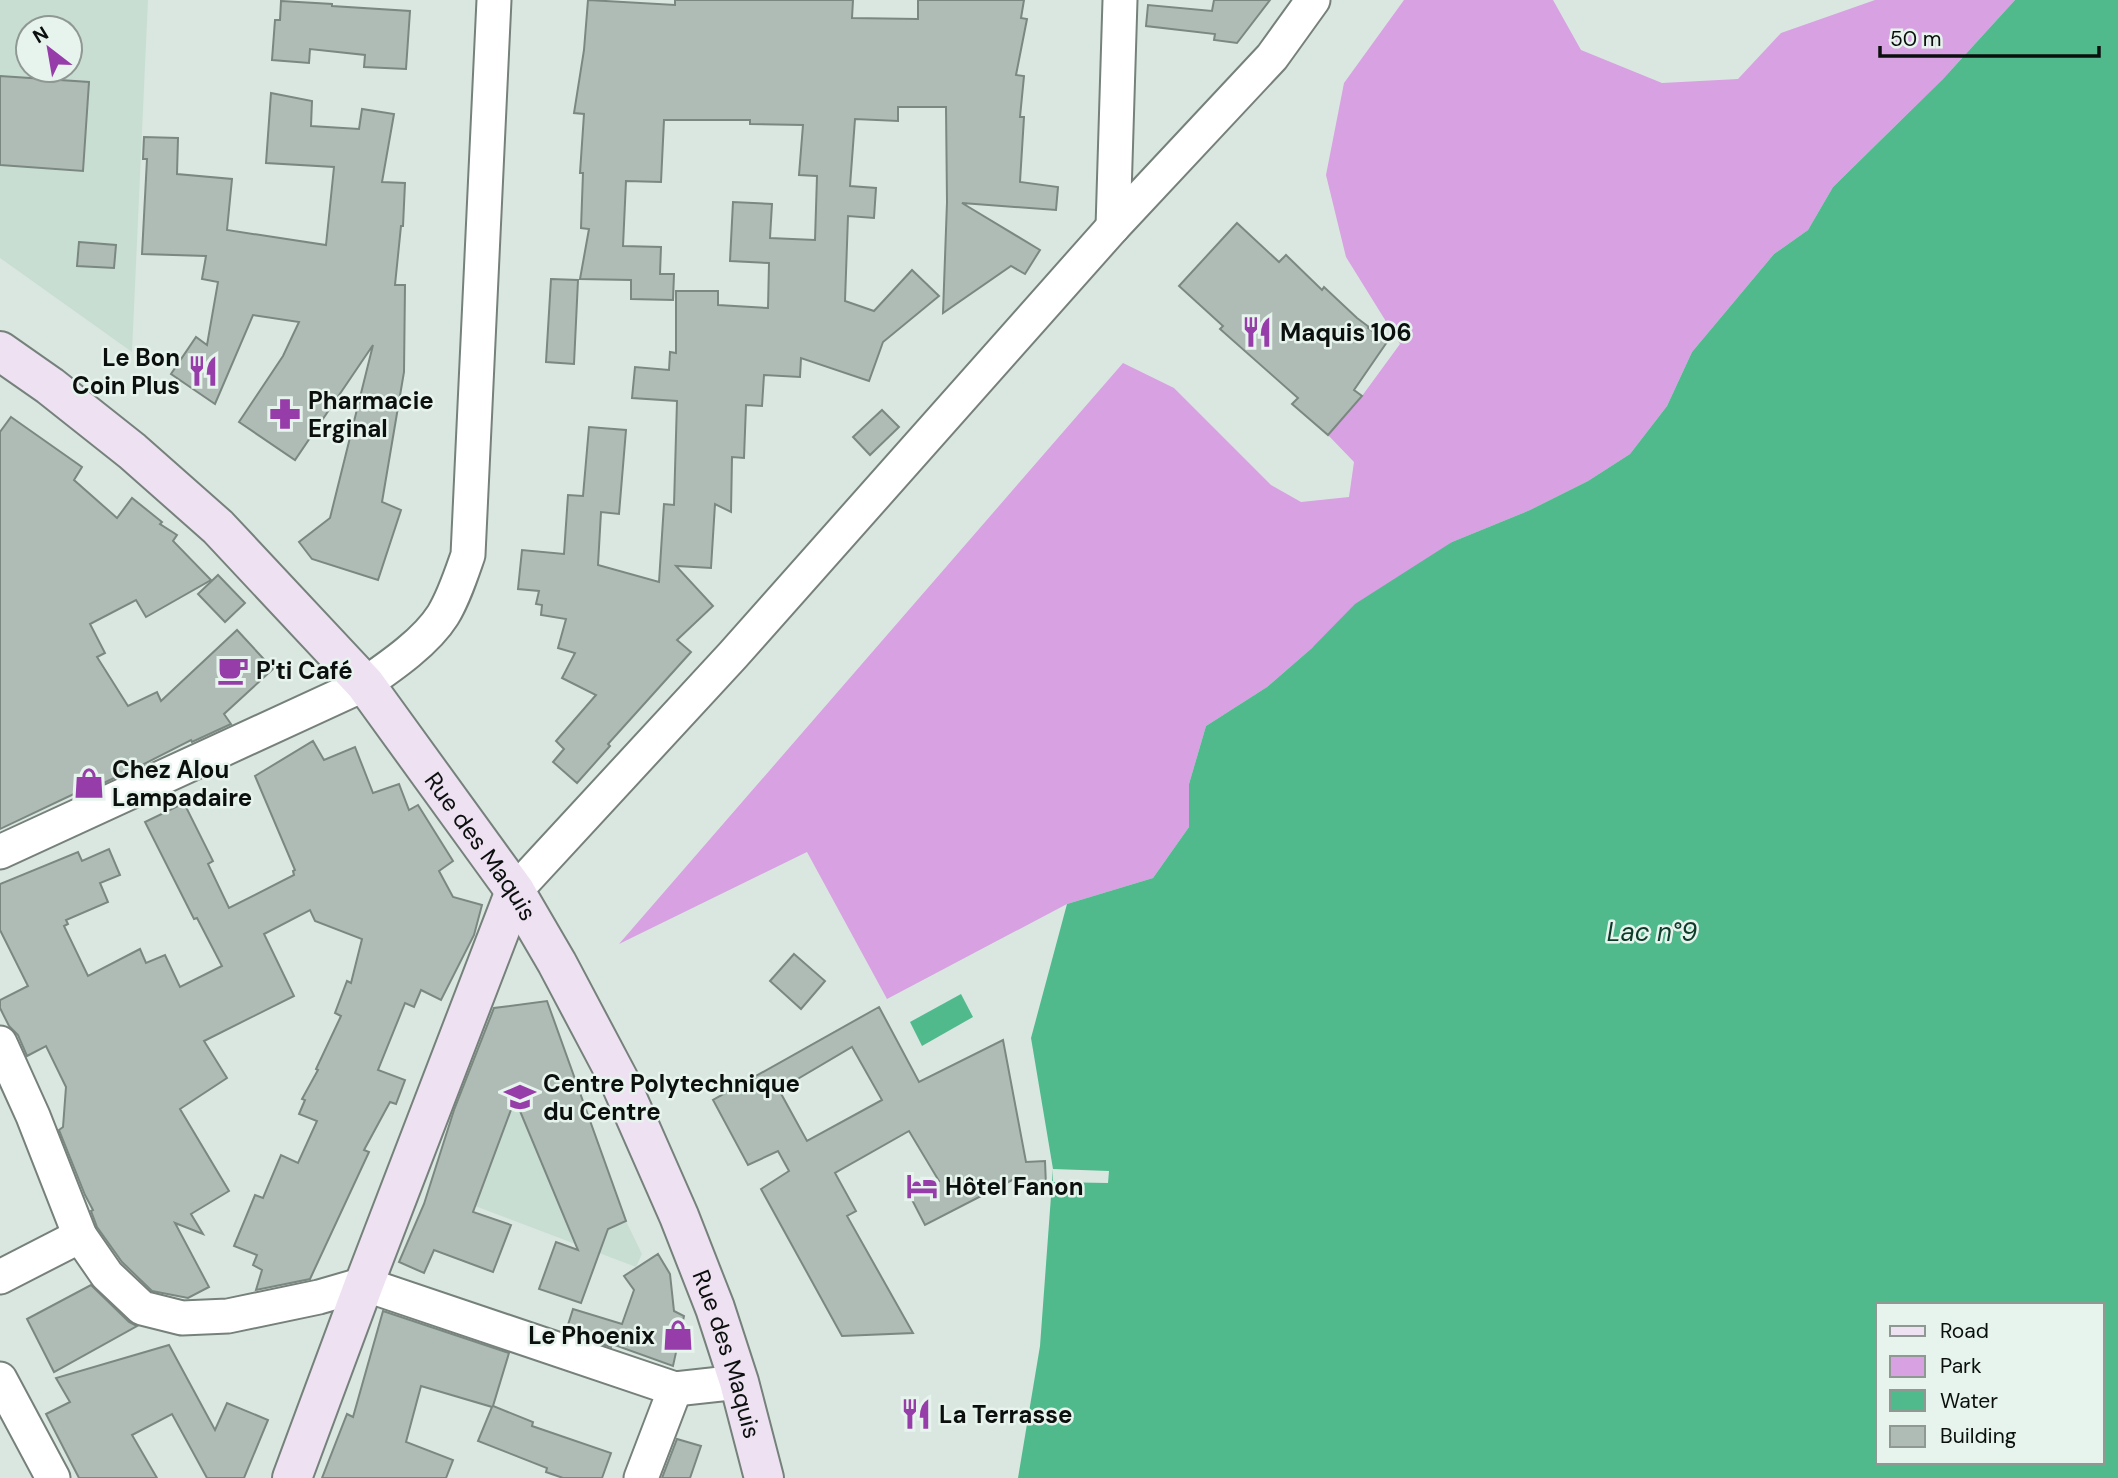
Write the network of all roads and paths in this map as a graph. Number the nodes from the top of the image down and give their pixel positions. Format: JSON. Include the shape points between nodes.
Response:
{"nodes":[{"id":1,"x":494,"y":0,"type":"edge"},
{"id":2,"x":1120,"y":0,"type":"edge"},
{"id":3,"x":1313,"y":0,"type":"edge"},
{"id":4,"x":1113,"y":228,"type":"junction"},
{"id":5,"x":0,"y":351,"type":"edge"},
{"id":6,"x":365,"y":684,"type":"junction"},
{"id":7,"x":0,"y":852,"type":"edge"},
{"id":8,"x":515,"y":891,"type":"junction"},
{"id":9,"x":0,"y":1043,"type":"edge"},
{"id":10,"x":80,"y":1236,"type":"junction"},
{"id":11,"x":0,"y":1276,"type":"edge"},
{"id":12,"x":364,"y":1284,"type":"junction"},
{"id":13,"x":0,"y":1379,"type":"edge"},
{"id":14,"x":738,"y":1382,"type":"junction"},
{"id":15,"x":675,"y":1389,"type":"junction"},
{"id":16,"x":52,"y":1478,"type":"edge"},
{"id":17,"x":292,"y":1478,"type":"edge"},
{"id":18,"x":641,"y":1478,"type":"edge"},
{"id":19,"x":764,"y":1478,"type":"edge"}],
"edges":[{"from":1,"to":6,"type":"street","via":[[468,555],[442,617],[407,654]]},
{"from":2,"to":4,"type":"street"},
{"from":3,"to":4,"type":"street","via":[[1272,57]]},
{"from":4,"to":8,"type":"street","via":[[733,655]]},
{"from":5,"to":6,"type":"street","name":"Rue des Maquis","via":[[132,451],[218,527]]},
{"from":6,"to":7,"type":"street"},
{"from":6,"to":8,"type":"street","name":"Rue des Maquis"},
{"from":8,"to":12,"type":"street"},
{"from":8,"to":14,"type":"street","name":"Rue des Maquis","via":[[620,1082],[680,1216]]},
{"from":9,"to":10,"type":"street"},
{"from":10,"to":11,"type":"street"},
{"from":10,"to":12,"type":"street","via":[[107,1275],[142,1308],[183,1318],[252,1312]]},
{"from":12,"to":15,"type":"street"},
{"from":12,"to":17,"type":"street"},
{"from":13,"to":16,"type":"street"},
{"from":14,"to":15,"type":"street"},
{"from":14,"to":19,"type":"street","name":"Rue des Maquis"},
{"from":15,"to":18,"type":"street"}]}
